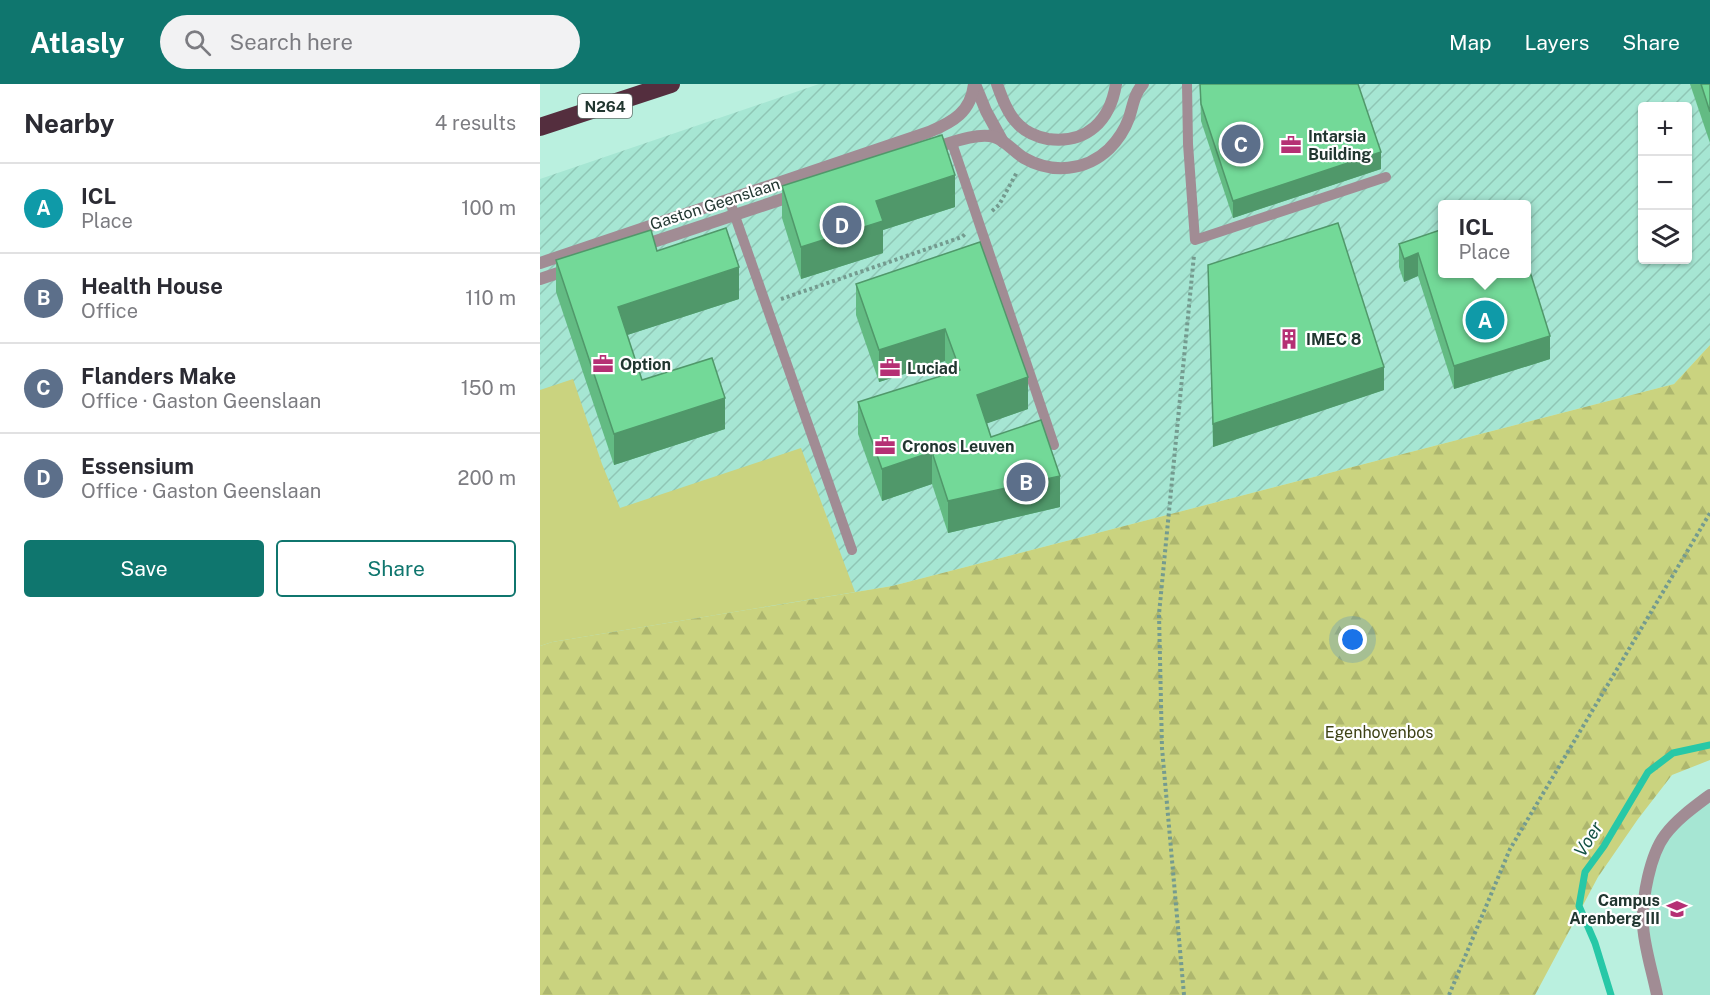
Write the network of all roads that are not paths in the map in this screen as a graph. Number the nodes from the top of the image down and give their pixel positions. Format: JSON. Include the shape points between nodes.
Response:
{"nodes":[{"id":1,"x":671,"y":84,"type":"edge"},
{"id":2,"x":974,"y":84,"type":"edge"},
{"id":3,"x":997,"y":84,"type":"edge"},
{"id":4,"x":1116,"y":84,"type":"edge"},
{"id":5,"x":1143,"y":84,"type":"edge"},
{"id":6,"x":1187,"y":84,"type":"edge"},
{"id":7,"x":540,"y":127,"type":"edge"},
{"id":8,"x":952,"y":143,"type":"junction"},
{"id":9,"x":1004,"y":143,"type":"junction"},
{"id":10,"x":923,"y":152,"type":"edge"},
{"id":11,"x":1386,"y":177,"type":"dead end"},
{"id":12,"x":801,"y":192,"type":"edge"},
{"id":13,"x":729,"y":199,"type":"junction"},
{"id":14,"x":735,"y":215,"type":"junction"},
{"id":15,"x":627,"y":251,"type":"edge"},
{"id":16,"x":540,"y":263,"type":"edge"},
{"id":17,"x":583,"y":265,"type":"edge"},
{"id":18,"x":540,"y":279,"type":"edge"},
{"id":19,"x":1054,"y":445,"type":"dead end"},
{"id":20,"x":852,"y":550,"type":"dead end"},
{"id":21,"x":1710,"y":795,"type":"edge"},
{"id":22,"x":1657,"y":995,"type":"edge"}],
"edges":[{"from":1,"to":7,"type":"highway","number":"N264"},
{"from":2,"to":9,"type":"street","name":"Gaston Geenslaan"},
{"from":2,"to":13,"type":"street","name":"Gaston Geenslaan","via":[[965,109],[948,124]]},
{"from":3,"to":4,"type":"street","via":[[1006,107],[1024,130],[1059,140],[1081,136],[1099,124]]},
{"from":5,"to":9,"type":"street","name":"Gaston Geenslaan","via":[[1123,132],[1104,153],[1083,165],[1065,169],[1044,166]]},
{"from":6,"to":11,"type":"lane","via":[[1195,240]]},
{"from":8,"to":9,"type":"street","name":"Gaston Geenslaan","via":[[981,136],[995,137]]},
{"from":8,"to":10,"type":"street","name":"Gaston Geenslaan"},
{"from":8,"to":19,"type":"lane"},
{"from":12,"to":14,"type":"street","name":"Gaston Geenslaan"},
{"from":13,"to":14,"type":"lane"},
{"from":13,"to":16,"type":"street","name":"Gaston Geenslaan"},
{"from":14,"to":15,"type":"street","name":"Gaston Geenslaan"},
{"from":14,"to":20,"type":"lane"},
{"from":17,"to":18,"type":"street"},
{"from":21,"to":22,"type":"street","via":[[1665,836],[1651,866],[1643,924]]}]}
